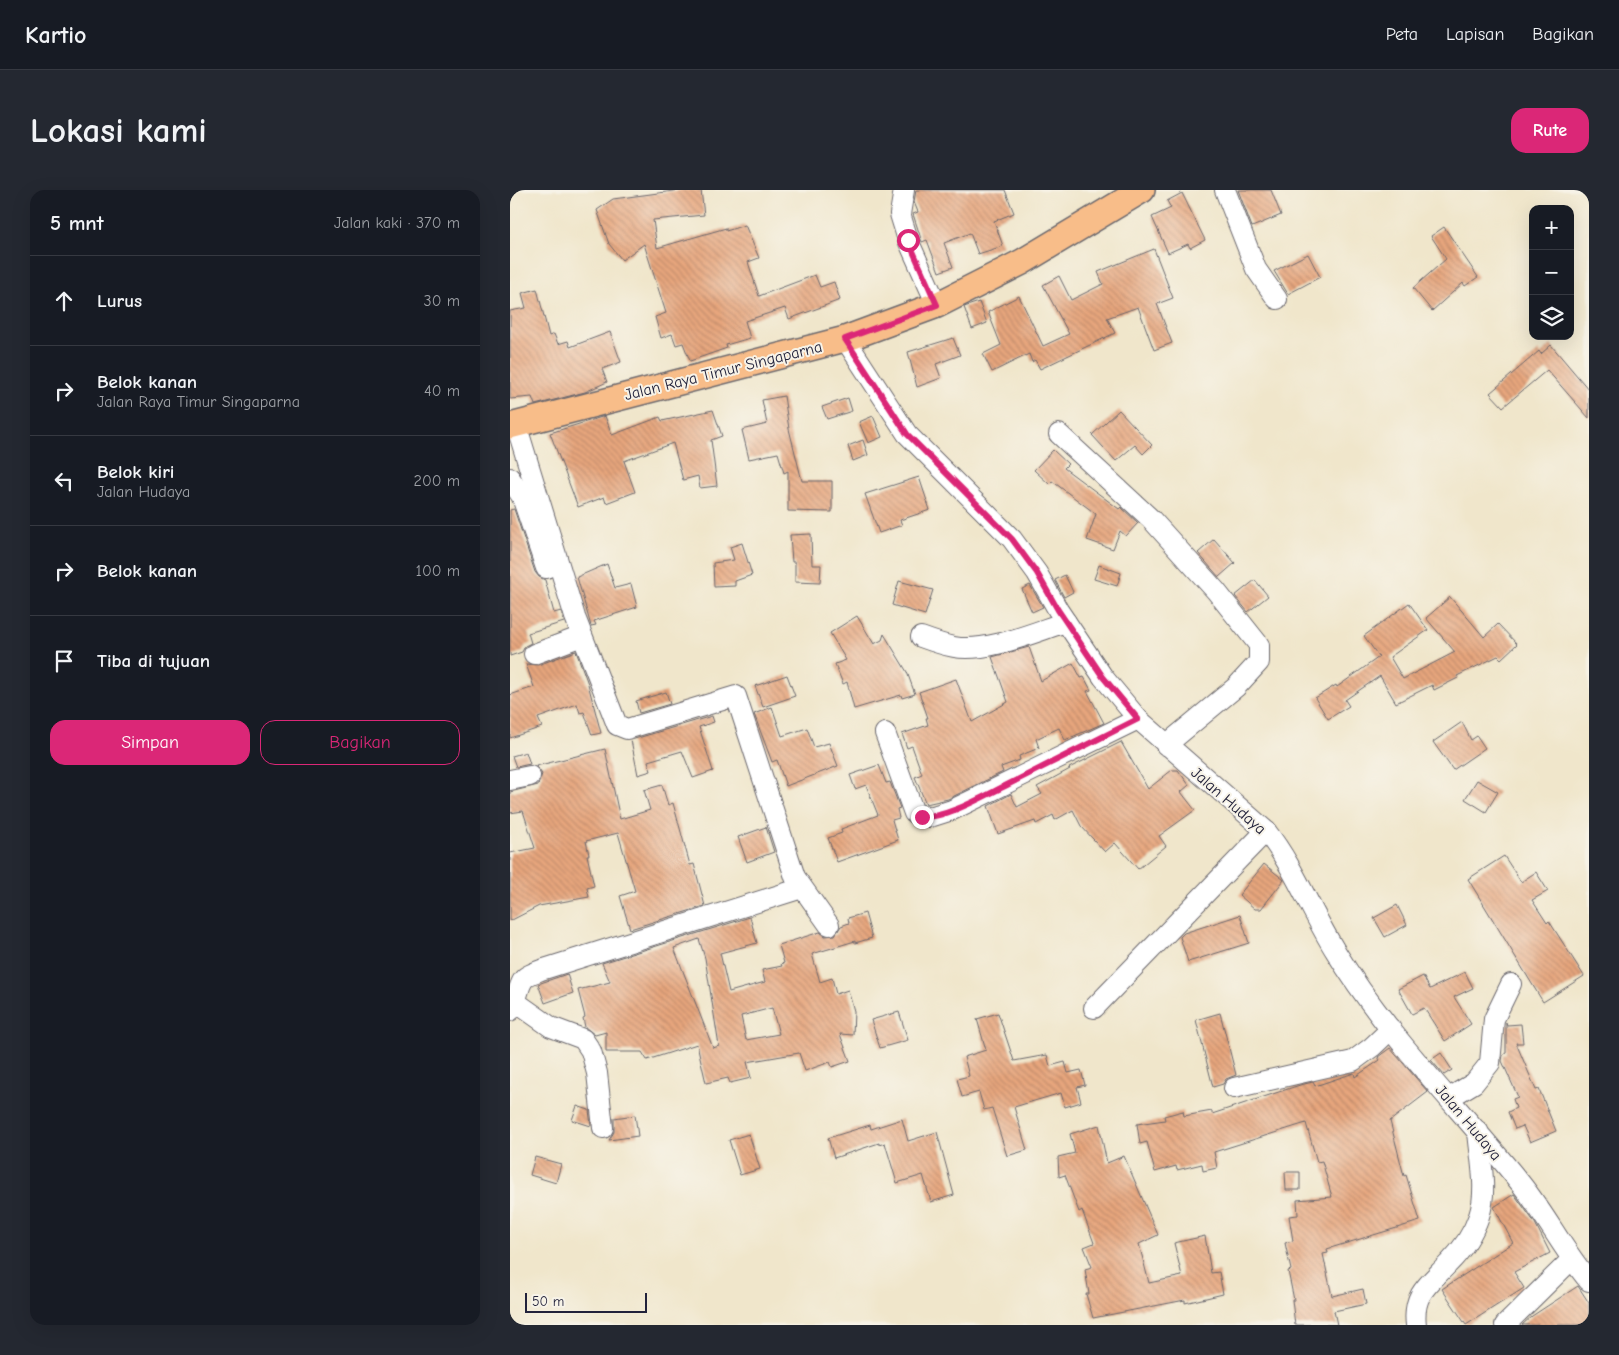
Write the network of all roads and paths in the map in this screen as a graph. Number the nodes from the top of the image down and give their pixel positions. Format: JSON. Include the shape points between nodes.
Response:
{"nodes":[{"id":1,"x":904,"y":190,"type":"edge"},
{"id":2,"x":1142,"y":190,"type":"edge"},
{"id":3,"x":1225,"y":190,"type":"edge"},
{"id":4,"x":1277,"y":299,"type":"dead end"},
{"id":5,"x":937,"y":305,"type":"junction"},
{"id":6,"x":853,"y":336,"type":"junction"},
{"id":7,"x":513,"y":425,"type":"edge"},
{"id":8,"x":1059,"y":434,"type":"dead end"},
{"id":9,"x":510,"y":478,"type":"edge"},
{"id":10,"x":562,"y":614,"type":"dead end"},
{"id":11,"x":1066,"y":622,"type":"junction"},
{"id":12,"x":582,"y":636,"type":"junction"},
{"id":13,"x":921,"y":638,"type":"dead end"},
{"id":14,"x":534,"y":654,"type":"dead end"},
{"id":15,"x":1138,"y":719,"type":"junction"},
{"id":16,"x":885,"y":733,"type":"dead end"},
{"id":17,"x":1166,"y":745,"type":"junction"},
{"id":18,"x":530,"y":776,"type":"dead end"},
{"id":19,"x":510,"y":780,"type":"edge"},
{"id":20,"x":1266,"y":831,"type":"junction"},
{"id":21,"x":802,"y":888,"type":"junction"},
{"id":22,"x":829,"y":925,"type":"dead end"},
{"id":23,"x":1511,"y":984,"type":"dead end"},
{"id":24,"x":513,"y":1007,"type":"edge"},
{"id":25,"x":1094,"y":1008,"type":"dead end"},
{"id":26,"x":1391,"y":1029,"type":"junction"},
{"id":27,"x":1234,"y":1088,"type":"dead end"},
{"id":28,"x":1449,"y":1098,"type":"junction"},
{"id":29,"x":603,"y":1128,"type":"dead end"},
{"id":30,"x":1478,"y":1131,"type":"junction"},
{"id":31,"x":1571,"y":1260,"type":"junction"},
{"id":32,"x":1589,"y":1281,"type":"edge"},
{"id":33,"x":1416,"y":1325,"type":"edge"},
{"id":34,"x":1505,"y":1325,"type":"edge"}],
"edges":[{"from":1,"to":5,"type":"street","via":[[900,214]]},
{"from":2,"to":5,"type":"main road","name":"Jalan Raya Timur Singaparna","via":[[1022,262]]},
{"from":3,"to":4,"type":"street","via":[[1256,269]]},
{"from":5,"to":6,"type":"main road","name":"Jalan Raya Timur Singaparna"},
{"from":6,"to":7,"type":"main road","name":"Jalan Raya Timur Singaparna"},
{"from":6,"to":11,"type":"street","name":"Jalan Hudaya","via":[[907,434],[1012,539]]},
{"from":7,"to":12,"type":"street"},
{"from":8,"to":17,"type":"street","via":[[1151,519],[1259,645],[1259,662]]},
{"from":9,"to":10,"type":"street","via":[[522,497]]},
{"from":11,"to":13,"type":"street","via":[[987,646],[969,648]]},
{"from":11,"to":15,"type":"street","name":"Jalan Hudaya","via":[[1103,677]]},
{"from":12,"to":14,"type":"street"},
{"from":12,"to":21,"type":"street","via":[[617,725],[621,728],[627,729],[736,696],[781,837]]},
{"from":15,"to":16,"type":"street","via":[[988,794],[930,817],[914,813]]},
{"from":15,"to":17,"type":"street","name":"Jalan Hudaya"},
{"from":17,"to":20,"type":"street","name":"Jalan Hudaya"},
{"from":18,"to":19,"type":"street"},
{"from":20,"to":25,"type":"street"},
{"from":20,"to":26,"type":"street","name":"Jalan Hudaya","via":[[1283,853],[1336,952]]},
{"from":21,"to":22,"type":"street"},
{"from":21,"to":24,"type":"street","via":[[541,970],[524,978]]},
{"from":23,"to":28,"type":"street","via":[[1494,1020],[1490,1063],[1474,1083]]},
{"from":24,"to":29,"type":"street","via":[[582,1039],[591,1051],[597,1072]]},
{"from":26,"to":27,"type":"street","via":[[1353,1061]]},
{"from":26,"to":28,"type":"street","name":"Jalan Hudaya"},
{"from":28,"to":30,"type":"street","name":"Jalan Hudaya"},
{"from":30,"to":31,"type":"street","name":"Jalan Hudaya","via":[[1524,1188]]},
{"from":30,"to":33,"type":"street","via":[[1483,1198],[1479,1215],[1469,1239],[1430,1281],[1417,1301],[1414,1312]]},
{"from":31,"to":32,"type":"street","name":"Jalan Hudaya"},
{"from":31,"to":34,"type":"street"}]}
